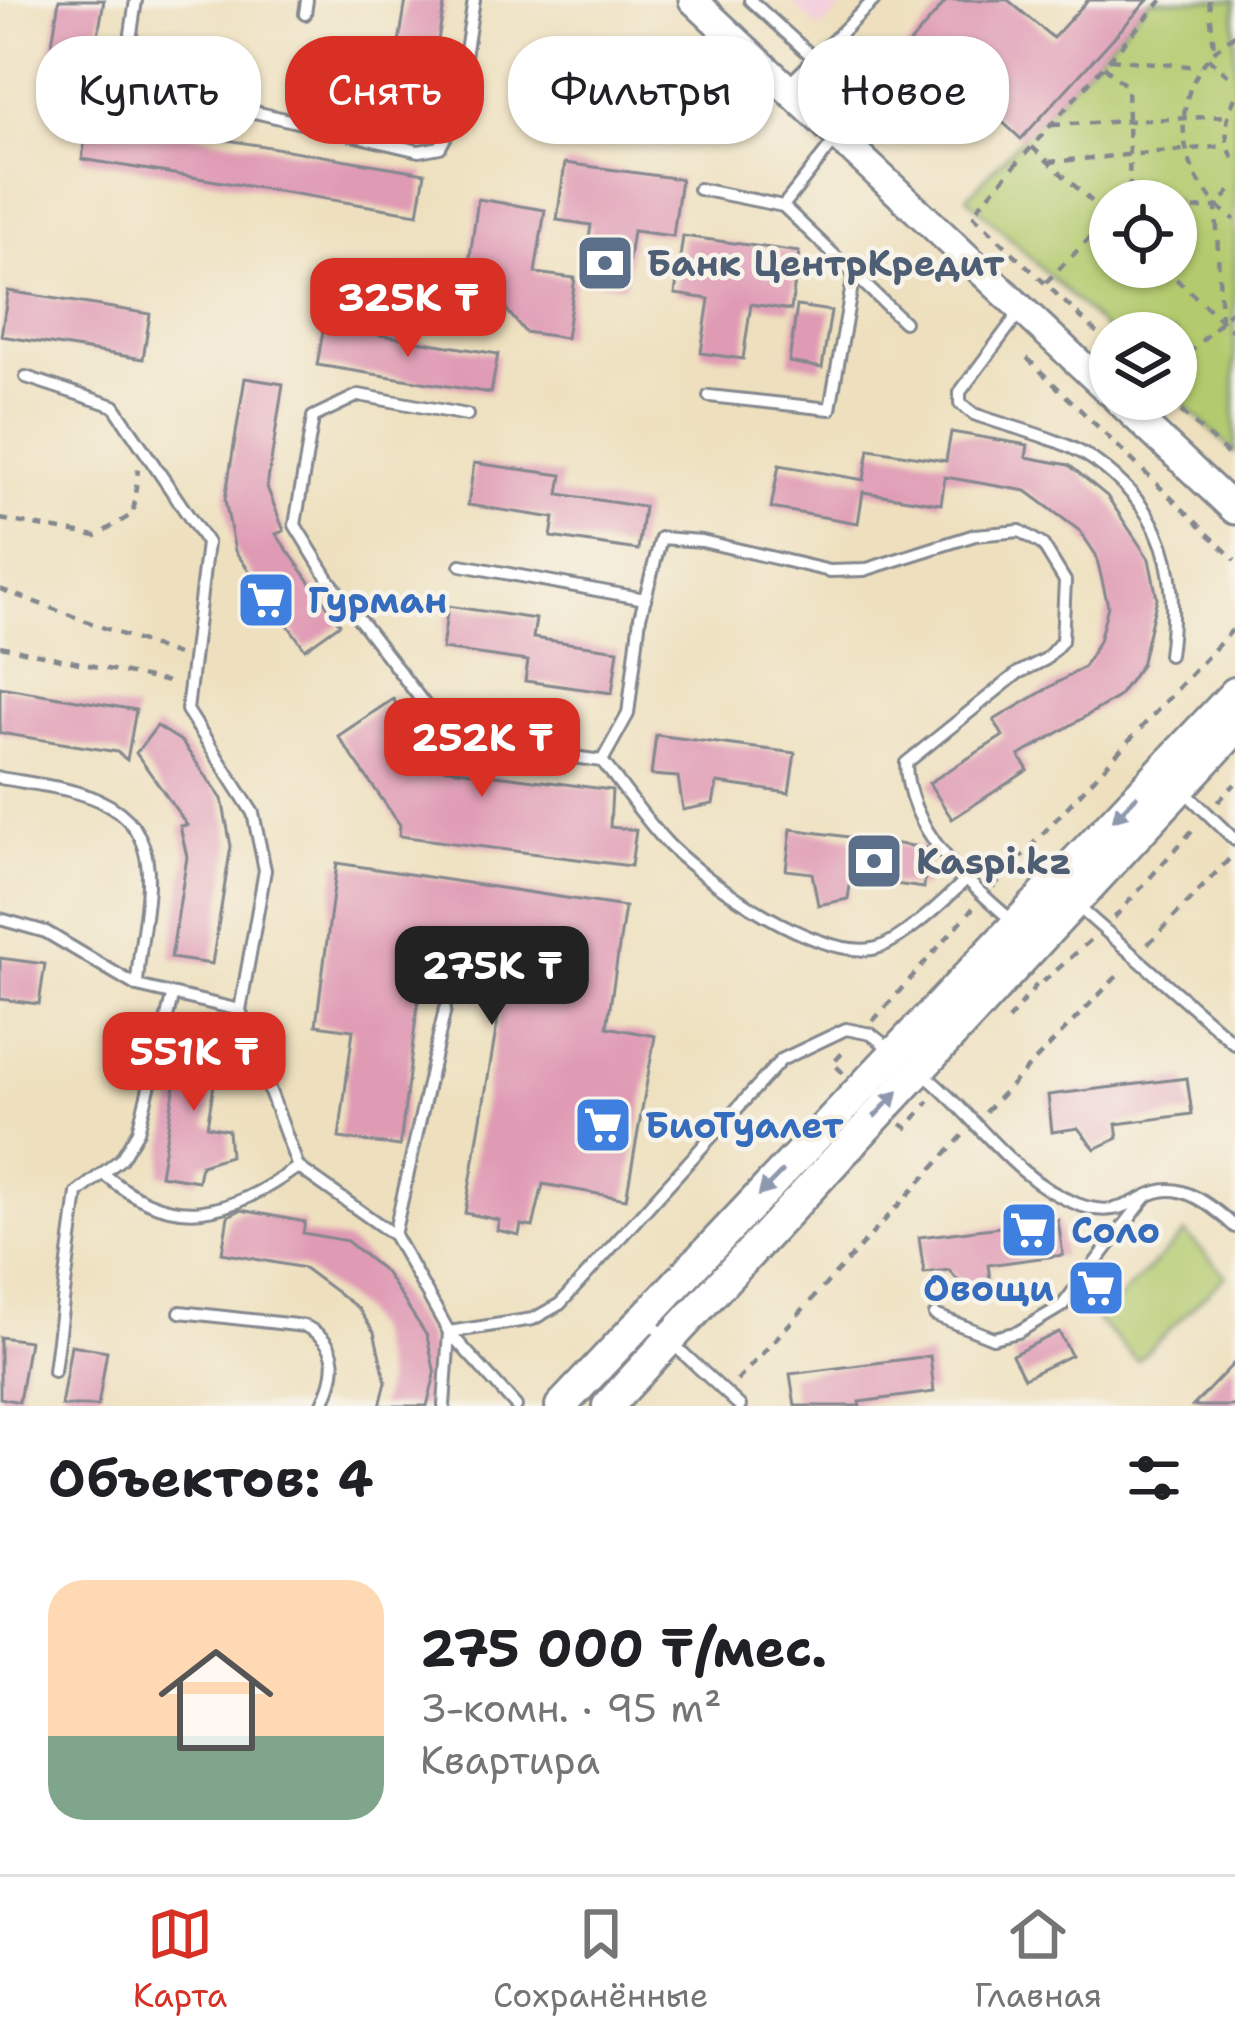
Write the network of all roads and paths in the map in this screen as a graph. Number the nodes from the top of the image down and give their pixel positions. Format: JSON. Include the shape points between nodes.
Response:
{"nodes":[{"id":1,"x":136,"y":0,"type":"edge"},
{"id":2,"x":308,"y":0,"type":"edge"},
{"id":3,"x":473,"y":0,"type":"edge"},
{"id":4,"x":693,"y":0,"type":"edge"},
{"id":5,"x":750,"y":0,"type":"edge"},
{"id":6,"x":874,"y":0,"type":"edge"},
{"id":7,"x":1162,"y":0,"type":"edge"},
{"id":8,"x":1210,"y":0,"type":"edge"},
{"id":9,"x":305,"y":14,"type":"dead end"},
{"id":10,"x":1235,"y":34,"type":"edge"},
{"id":11,"x":837,"y":36,"type":"edge"},
{"id":12,"x":798,"y":44,"type":"edge"},
{"id":13,"x":1214,"y":50,"type":"junction"},
{"id":14,"x":1208,"y":57,"type":"junction"},
{"id":15,"x":1110,"y":59,"type":"junction"},
{"id":16,"x":1104,"y":66,"type":"junction"},
{"id":17,"x":1200,"y":67,"type":"junction"},
{"id":18,"x":798,"y":76,"type":"edge"},
{"id":19,"x":1235,"y":82,"type":"edge"},
{"id":20,"x":786,"y":88,"type":"junction"},
{"id":21,"x":1235,"y":98,"type":"edge"},
{"id":22,"x":798,"y":99,"type":"edge"},
{"id":23,"x":1226,"y":116,"type":"junction"},
{"id":24,"x":1182,"y":119,"type":"junction"},
{"id":25,"x":1129,"y":121,"type":"junction"},
{"id":26,"x":1052,"y":124,"type":"junction"},
{"id":27,"x":832,"y":144,"type":"edge"},
{"id":28,"x":845,"y":144,"type":"edge"},
{"id":29,"x":1226,"y":146,"type":"junction"},
{"id":30,"x":1032,"y":147,"type":"junction"},
{"id":31,"x":1185,"y":153,"type":"junction"},
{"id":32,"x":1130,"y":157,"type":"junction"},
{"id":33,"x":1048,"y":162,"type":"junction"},
{"id":34,"x":1235,"y":162,"type":"edge"},
{"id":35,"x":1130,"y":180,"type":"edge"},
{"id":36,"x":1235,"y":186,"type":"edge"},
{"id":37,"x":700,"y":189,"type":"dead end"},
{"id":38,"x":1089,"y":199,"type":"edge"},
{"id":39,"x":783,"y":206,"type":"junction"},
{"id":40,"x":1216,"y":207,"type":"junction"},
{"id":41,"x":1197,"y":208,"type":"edge"},
{"id":42,"x":1235,"y":220,"type":"edge"},
{"id":43,"x":1089,"y":239,"type":"edge"},
{"id":44,"x":854,"y":274,"type":"junction"},
{"id":45,"x":1045,"y":283,"type":"junction"},
{"id":46,"x":1186,"y":288,"type":"edge"},
{"id":47,"x":1235,"y":307,"type":"edge"},
{"id":48,"x":1022,"y":310,"type":"junction"},
{"id":49,"x":1221,"y":320,"type":"junction"},
{"id":50,"x":904,"y":322,"type":"dead end"},
{"id":51,"x":1089,"y":325,"type":"edge"},
{"id":52,"x":1235,"y":333,"type":"edge"},
{"id":53,"x":1197,"y":345,"type":"edge"},
{"id":54,"x":1027,"y":358,"type":"dead end"},
{"id":55,"x":1089,"y":372,"type":"edge"},
{"id":56,"x":26,"y":377,"type":"dead end"},
{"id":57,"x":709,"y":396,"type":"dead end"},
{"id":58,"x":467,"y":415,"type":"dead end"},
{"id":59,"x":1139,"y":420,"type":"edge"},
{"id":60,"x":1191,"y":420,"type":"edge"},
{"id":61,"x":141,"y":445,"type":"junction"},
{"id":62,"x":1235,"y":460,"type":"edge"},
{"id":63,"x":1235,"y":510,"type":"edge"},
{"id":64,"x":0,"y":519,"type":"edge"},
{"id":65,"x":1235,"y":560,"type":"edge"},
{"id":66,"x":461,"y":565,"type":"dead end"},
{"id":67,"x":0,"y":590,"type":"edge"},
{"id":68,"x":645,"y":599,"type":"junction"},
{"id":69,"x":0,"y":646,"type":"edge"},
{"id":70,"x":1169,"y":655,"type":"dead end"},
{"id":71,"x":193,"y":662,"type":"junction"},
{"id":72,"x":190,"y":687,"type":"junction"},
{"id":73,"x":1235,"y":693,"type":"edge"},
{"id":74,"x":1235,"y":729,"type":"edge"},
{"id":75,"x":602,"y":761,"type":"junction"},
{"id":76,"x":0,"y":778,"type":"edge"},
{"id":77,"x":1171,"y":779,"type":"junction"},
{"id":78,"x":1235,"y":784,"type":"edge"},
{"id":79,"x":1207,"y":814,"type":"junction"},
{"id":80,"x":1235,"y":840,"type":"edge"},
{"id":81,"x":966,"y":878,"type":"junction"},
{"id":82,"x":1062,"y":894,"type":"junction"},
{"id":83,"x":0,"y":919,"type":"edge"},
{"id":84,"x":1104,"y":928,"type":"junction"},
{"id":85,"x":1025,"y":932,"type":"junction"},
{"id":86,"x":137,"y":986,"type":"junction"},
{"id":87,"x":1038,"y":987,"type":"dead end"},
{"id":88,"x":172,"y":997,"type":"junction"},
{"id":89,"x":445,"y":1009,"type":"dead end"},
{"id":90,"x":241,"y":1010,"type":"junction"},
{"id":91,"x":1235,"y":1044,"type":"edge"},
{"id":92,"x":907,"y":1061,"type":"junction"},
{"id":93,"x":298,"y":1167,"type":"junction"},
{"id":94,"x":105,"y":1175,"type":"junction"},
{"id":95,"x":1148,"y":1195,"type":"junction"},
{"id":96,"x":1235,"y":1227,"type":"edge"},
{"id":97,"x":394,"y":1235,"type":"junction"},
{"id":98,"x":180,"y":1312,"type":"dead end"},
{"id":99,"x":935,"y":1316,"type":"dead end"},
{"id":100,"x":644,"y":1317,"type":"junction"},
{"id":101,"x":449,"y":1332,"type":"junction"},
{"id":102,"x":668,"y":1341,"type":"junction"},
{"id":103,"x":54,"y":1371,"type":"dead end"},
{"id":104,"x":322,"y":1406,"type":"edge"},
{"id":105,"x":444,"y":1406,"type":"edge"},
{"id":106,"x":516,"y":1406,"type":"edge"},
{"id":107,"x":561,"y":1406,"type":"edge"},
{"id":108,"x":608,"y":1406,"type":"edge"},
{"id":109,"x":740,"y":1406,"type":"edge"}],
"edges":[{"from":1,"to":3,"type":"lane","via":[[124,81],[419,151],[440,147],[454,120]]},
{"from":2,"to":9,"type":"lane"},
{"from":4,"to":20,"type":"street"},
{"from":5,"to":12,"type":"lane"},
{"from":6,"to":11,"type":"lane"},
{"from":7,"to":15,"type":"path"},
{"from":8,"to":13,"type":"path"},
{"from":10,"to":13,"type":"path"},
{"from":13,"to":14,"type":"path"},
{"from":14,"to":17,"type":"path"},
{"from":14,"to":19,"type":"path"},
{"from":15,"to":16,"type":"path"},
{"from":15,"to":17,"type":"path"},
{"from":16,"to":25,"type":"path","via":[[1127,87]]},
{"from":16,"to":26,"type":"path"},
{"from":17,"to":24,"type":"path"},
{"from":18,"to":20,"type":"lane"},
{"from":20,"to":22,"type":"street"},
{"from":21,"to":23,"type":"path"},
{"from":23,"to":24,"type":"path"},
{"from":23,"to":29,"type":"path"},
{"from":24,"to":25,"type":"path"},
{"from":24,"to":31,"type":"path"},
{"from":25,"to":26,"type":"path"},
{"from":25,"to":32,"type":"path"},
{"from":26,"to":30,"type":"path"},
{"from":27,"to":39,"type":"lane"},
{"from":28,"to":48,"type":"street"},
{"from":29,"to":31,"type":"path"},
{"from":29,"to":34,"type":"path"},
{"from":30,"to":33,"type":"path"},
{"from":30,"to":45,"type":"path","via":[[972,214]]},
{"from":31,"to":32,"type":"path"},
{"from":31,"to":40,"type":"path"},
{"from":32,"to":33,"type":"path"},
{"from":32,"to":35,"type":"path"},
{"from":33,"to":38,"type":"path"},
{"from":36,"to":40,"type":"path"},
{"from":37,"to":39,"type":"lane"},
{"from":39,"to":44,"type":"lane"},
{"from":40,"to":41,"type":"path"},
{"from":40,"to":42,"type":"path"},
{"from":40,"to":49,"type":"path"},
{"from":43,"to":45,"type":"path"},
{"from":44,"to":50,"type":"lane"},
{"from":44,"to":57,"type":"lane","via":[[830,409]]},
{"from":45,"to":51,"type":"path"},
{"from":46,"to":49,"type":"path"},
{"from":47,"to":49,"type":"path"},
{"from":48,"to":55,"type":"street"},
{"from":48,"to":70,"type":"lane","via":[[960,392],[960,403],[1092,458],[1144,506],[1173,572]]},
{"from":49,"to":52,"type":"path"},
{"from":49,"to":53,"type":"path"},
{"from":54,"to":65,"type":"path"},
{"from":56,"to":61,"type":"lane","via":[[114,406]]},
{"from":58,"to":75,"type":"lane","via":[[359,395],[313,417],[295,525],[442,727],[485,745]]},
{"from":59,"to":63,"type":"street"},
{"from":60,"to":62,"type":"path"},
{"from":61,"to":64,"type":"path","via":[[133,514],[96,536]]},
{"from":61,"to":71,"type":"lane","via":[[207,543]]},
{"from":66,"to":68,"type":"lane"},
{"from":67,"to":71,"type":"path"},
{"from":68,"to":75,"type":"lane","via":[[628,713]]},
{"from":68,"to":81,"type":"lane","via":[[661,538],[830,571],[864,570],[975,535],[1020,531],[1042,545],[1064,581],[1062,641],[906,763],[920,820]]},
{"from":69,"to":72,"type":"path"},
{"from":71,"to":72,"type":"lane"},
{"from":72,"to":90,"type":"lane","via":[[188,710],[253,813],[265,870]]},
{"from":73,"to":77,"type":"main road"},
{"from":74,"to":77,"type":"main road"},
{"from":75,"to":81,"type":"lane","via":[[672,848],[766,916],[828,945],[874,950],[944,903]]},
{"from":76,"to":86,"type":"lane","via":[[95,795],[136,830],[149,880]]},
{"from":77,"to":79,"type":"lane"},
{"from":77,"to":82,"type":"main road"},
{"from":78,"to":79,"type":"path"},
{"from":79,"to":80,"type":"lane"},
{"from":79,"to":84,"type":"path"},
{"from":81,"to":85,"type":"lane"},
{"from":82,"to":84,"type":"lane"},
{"from":82,"to":85,"type":"main road"},
{"from":83,"to":86,"type":"lane","via":[[46,932]]},
{"from":84,"to":87,"type":"path"},
{"from":84,"to":91,"type":"lane"},
{"from":85,"to":92,"type":"main road"},
{"from":86,"to":88,"type":"lane"},
{"from":88,"to":90,"type":"lane"},
{"from":88,"to":94,"type":"lane","via":[[138,1131]]},
{"from":89,"to":97,"type":"lane"},
{"from":90,"to":93,"type":"lane"},
{"from":92,"to":95,"type":"lane","via":[[1059,1197],[1106,1210]]},
{"from":92,"to":100,"type":"main road","one_way":true},
{"from":92,"to":101,"type":"lane","via":[[871,1034],[846,1028],[781,1060],[560,1304],[533,1319]]},
{"from":102,"to":92,"type":"main road","one_way":true},
{"from":93,"to":94,"type":"lane","via":[[251,1199],[212,1211],[164,1210]]},
{"from":93,"to":97,"type":"lane"},
{"from":94,"to":103,"type":"lane","via":[[77,1193]]},
{"from":95,"to":96,"type":"lane","via":[[1181,1188]]},
{"from":95,"to":99,"type":"lane","via":[[1047,1318],[993,1338]]},
{"from":97,"to":101,"type":"lane"},
{"from":98,"to":104,"type":"lane","via":[[305,1326],[323,1336],[333,1347],[335,1373]]},
{"from":100,"to":102,"type":"lane"},
{"from":100,"to":107,"type":"main road"},
{"from":101,"to":105,"type":"lane"},
{"from":101,"to":106,"type":"lane"},
{"from":102,"to":108,"type":"main road"},
{"from":102,"to":109,"type":"lane"}]}
